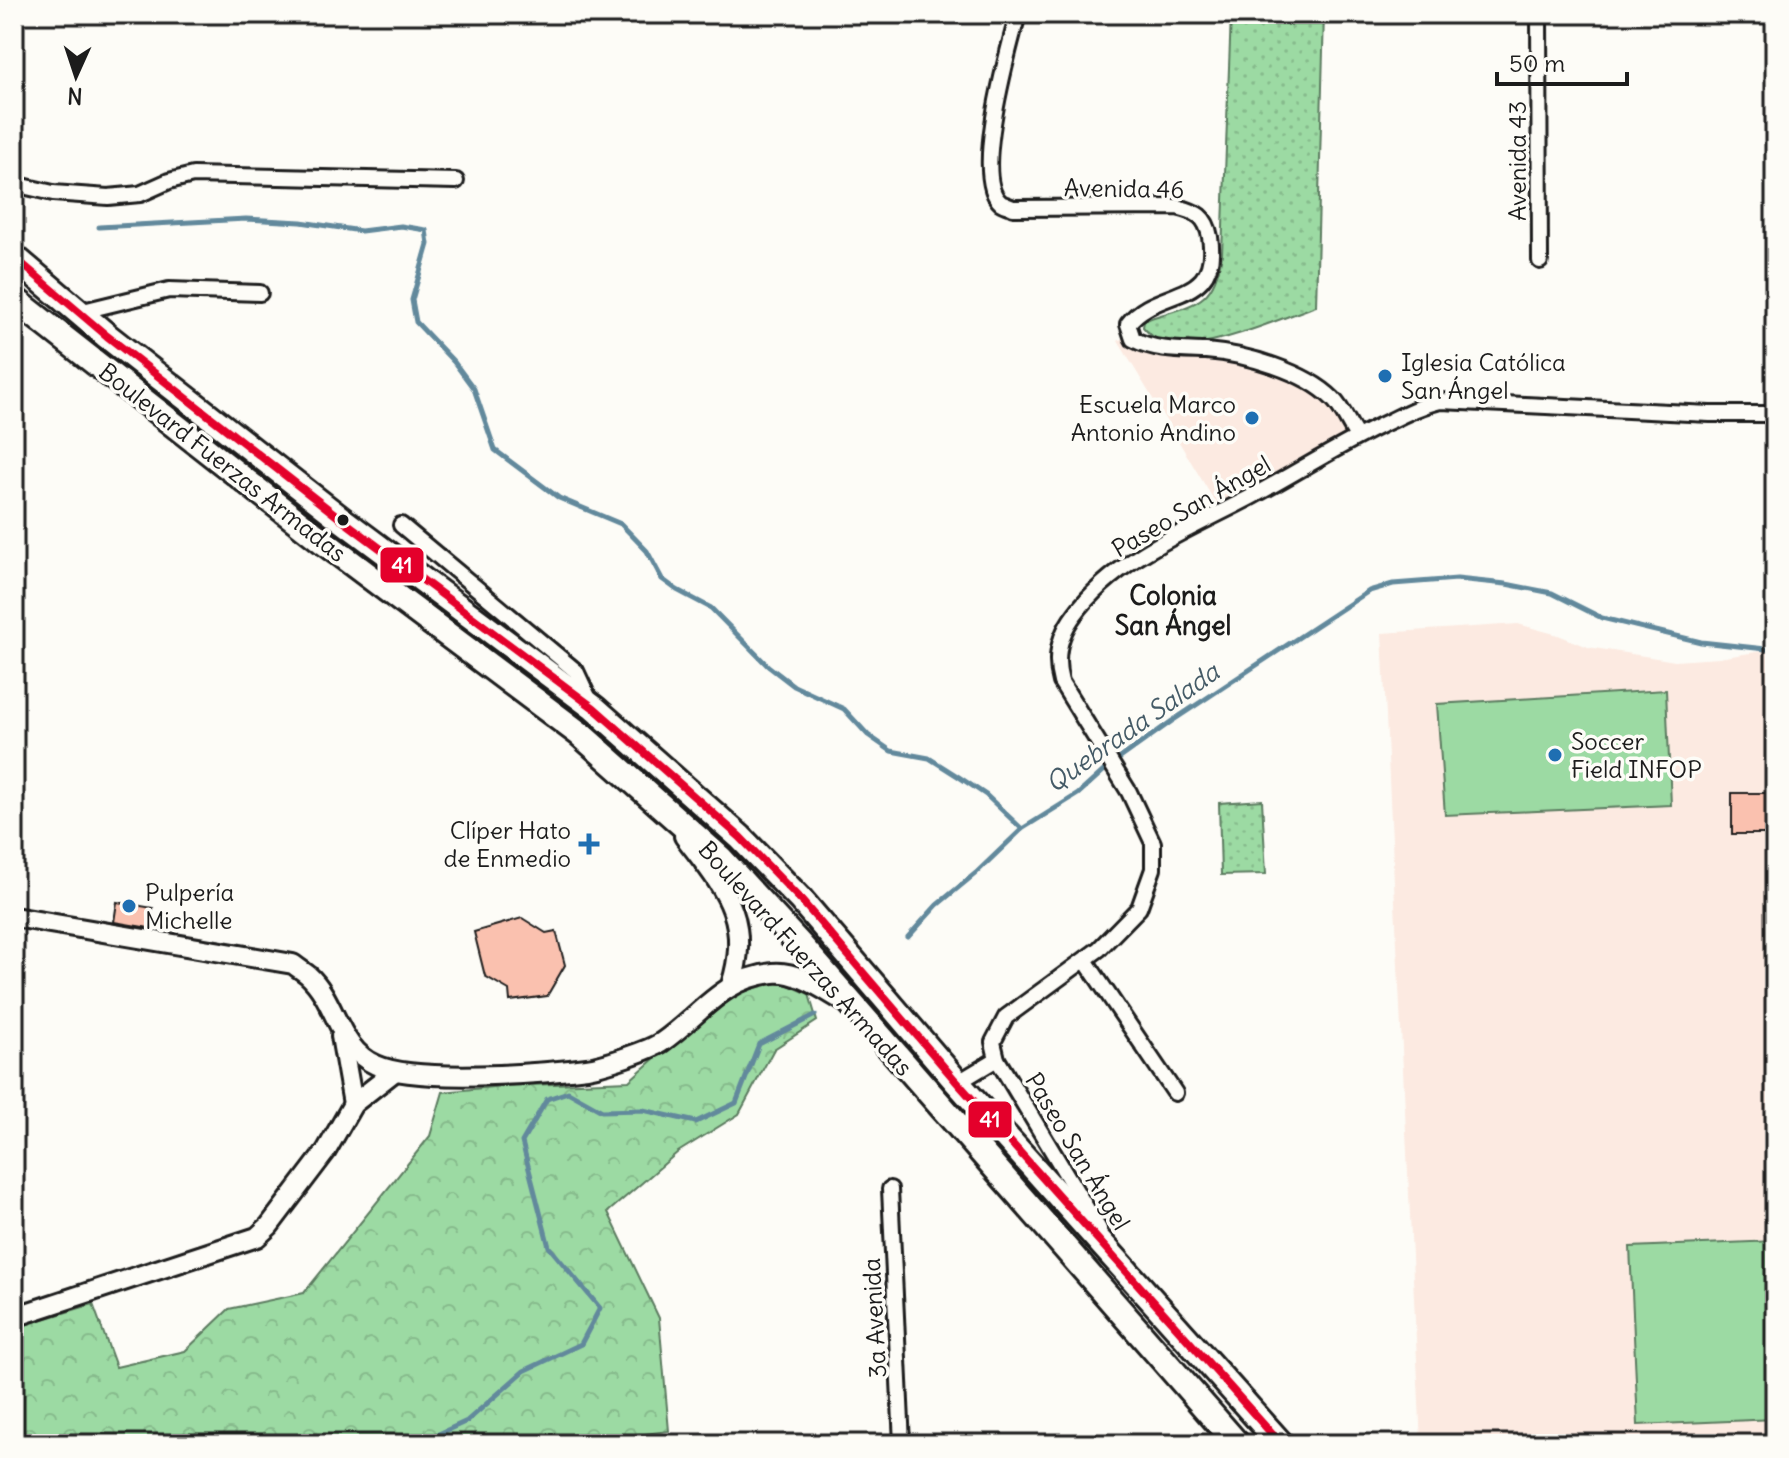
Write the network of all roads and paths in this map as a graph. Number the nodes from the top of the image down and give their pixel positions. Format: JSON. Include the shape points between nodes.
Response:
{"nodes":[{"id":1,"x":1018,"y":14,"type":"edge"},
{"id":2,"x":1539,"y":14,"type":"edge"},
{"id":3,"x":456,"y":181,"type":"dead end"},
{"id":4,"x":14,"y":184,"type":"edge"},
{"id":5,"x":14,"y":257,"type":"edge"},
{"id":6,"x":1540,"y":261,"type":"dead end"},
{"id":7,"x":260,"y":293,"type":"dead end"},
{"id":8,"x":14,"y":299,"type":"edge"},
{"id":9,"x":79,"y":312,"type":"junction"},
{"id":10,"x":1775,"y":414,"type":"edge"},
{"id":11,"x":1357,"y":436,"type":"junction"},
{"id":12,"x":401,"y":525,"type":"dead end"},
{"id":13,"x":594,"y":708,"type":"junction"},
{"id":14,"x":662,"y":807,"type":"junction"},
{"id":15,"x":14,"y":917,"type":"edge"},
{"id":16,"x":1085,"y":960,"type":"junction"},
{"id":17,"x":731,"y":985,"type":"junction"},
{"id":18,"x":852,"y":1006,"type":"junction"},
{"id":19,"x":341,"y":1032,"type":"junction"},
{"id":20,"x":997,"y":1059,"type":"junction"},
{"id":21,"x":394,"y":1072,"type":"junction"},
{"id":22,"x":957,"y":1083,"type":"junction"},
{"id":23,"x":1175,"y":1093,"type":"dead end"},
{"id":24,"x":353,"y":1104,"type":"junction"},
{"id":25,"x":890,"y":1189,"type":"dead end"},
{"id":26,"x":1122,"y":1267,"type":"junction"},
{"id":27,"x":14,"y":1317,"type":"edge"},
{"id":28,"x":902,"y":1444,"type":"edge"},
{"id":29,"x":1237,"y":1444,"type":"edge"},
{"id":30,"x":1281,"y":1444,"type":"edge"}],
"edges":[{"from":1,"to":11,"type":"street","name":"Avenida 46","via":[[991,142],[990,177],[1002,204],[1195,211],[1208,222],[1212,252],[1207,275],[1192,289],[1134,314],[1128,324],[1133,339],[1157,348],[1257,360],[1287,371],[1334,400]]},
{"from":2,"to":6,"type":"street","name":"Avenida 43"},
{"from":3,"to":4,"type":"street","via":[[193,175],[140,194],[108,197]]},
{"from":5,"to":9,"type":"highway","name":"Boulevard Fuerzas Armadas"},
{"from":7,"to":9,"type":"street","via":[[169,290]]},
{"from":8,"to":14,"type":"highway","name":"Boulevard Fuerzas Armadas","via":[[580,734]]},
{"from":9,"to":13,"type":"highway","name":"Boulevard Fuerzas Armadas","via":[[341,519]]},
{"from":10,"to":11,"type":"street","name":"Paseo San Ángel","via":[[1441,401]]},
{"from":11,"to":16,"type":"street","name":"Paseo San Ángel","via":[[1134,560],[1074,615],[1058,646],[1061,682],[1129,792],[1153,843],[1150,884],[1139,908]]},
{"from":12,"to":13,"type":"street","via":[[576,671]]},
{"from":13,"to":22,"type":"highway","name":"Boulevard Fuerzas Armadas","via":[[774,872]]},
{"from":14,"to":17,"type":"street","via":[[728,894],[739,947]]},
{"from":14,"to":18,"type":"highway","name":"Boulevard Fuerzas Armadas","via":[[720,858]]},
{"from":15,"to":19,"type":"street","via":[[293,964],[309,976]]},
{"from":16,"to":20,"type":"street","name":"Paseo San Ángel","via":[[1006,1017],[993,1042]]},
{"from":16,"to":23,"type":"street"},
{"from":17,"to":18,"type":"street","via":[[784,973]]},
{"from":17,"to":21,"type":"street","via":[[660,1044],[590,1068],[462,1075]]},
{"from":18,"to":29,"type":"highway","name":"Boulevard Fuerzas Armadas"},
{"from":19,"to":21,"type":"street","via":[[372,1064]]},
{"from":19,"to":24,"type":"street"},
{"from":20,"to":22,"type":"street","name":"Paseo San Ángel"},
{"from":20,"to":26,"type":"street","name":"Paseo San Ángel"},
{"from":21,"to":24,"type":"street"},
{"from":22,"to":26,"type":"highway","name":"Boulevard Fuerzas Armadas"},
{"from":24,"to":27,"type":"street","via":[[326,1151],[257,1237]]},
{"from":25,"to":28,"type":"street","name":"3a Avenida"},
{"from":26,"to":30,"type":"highway","name":"Boulevard Fuerzas Armadas"}]}
